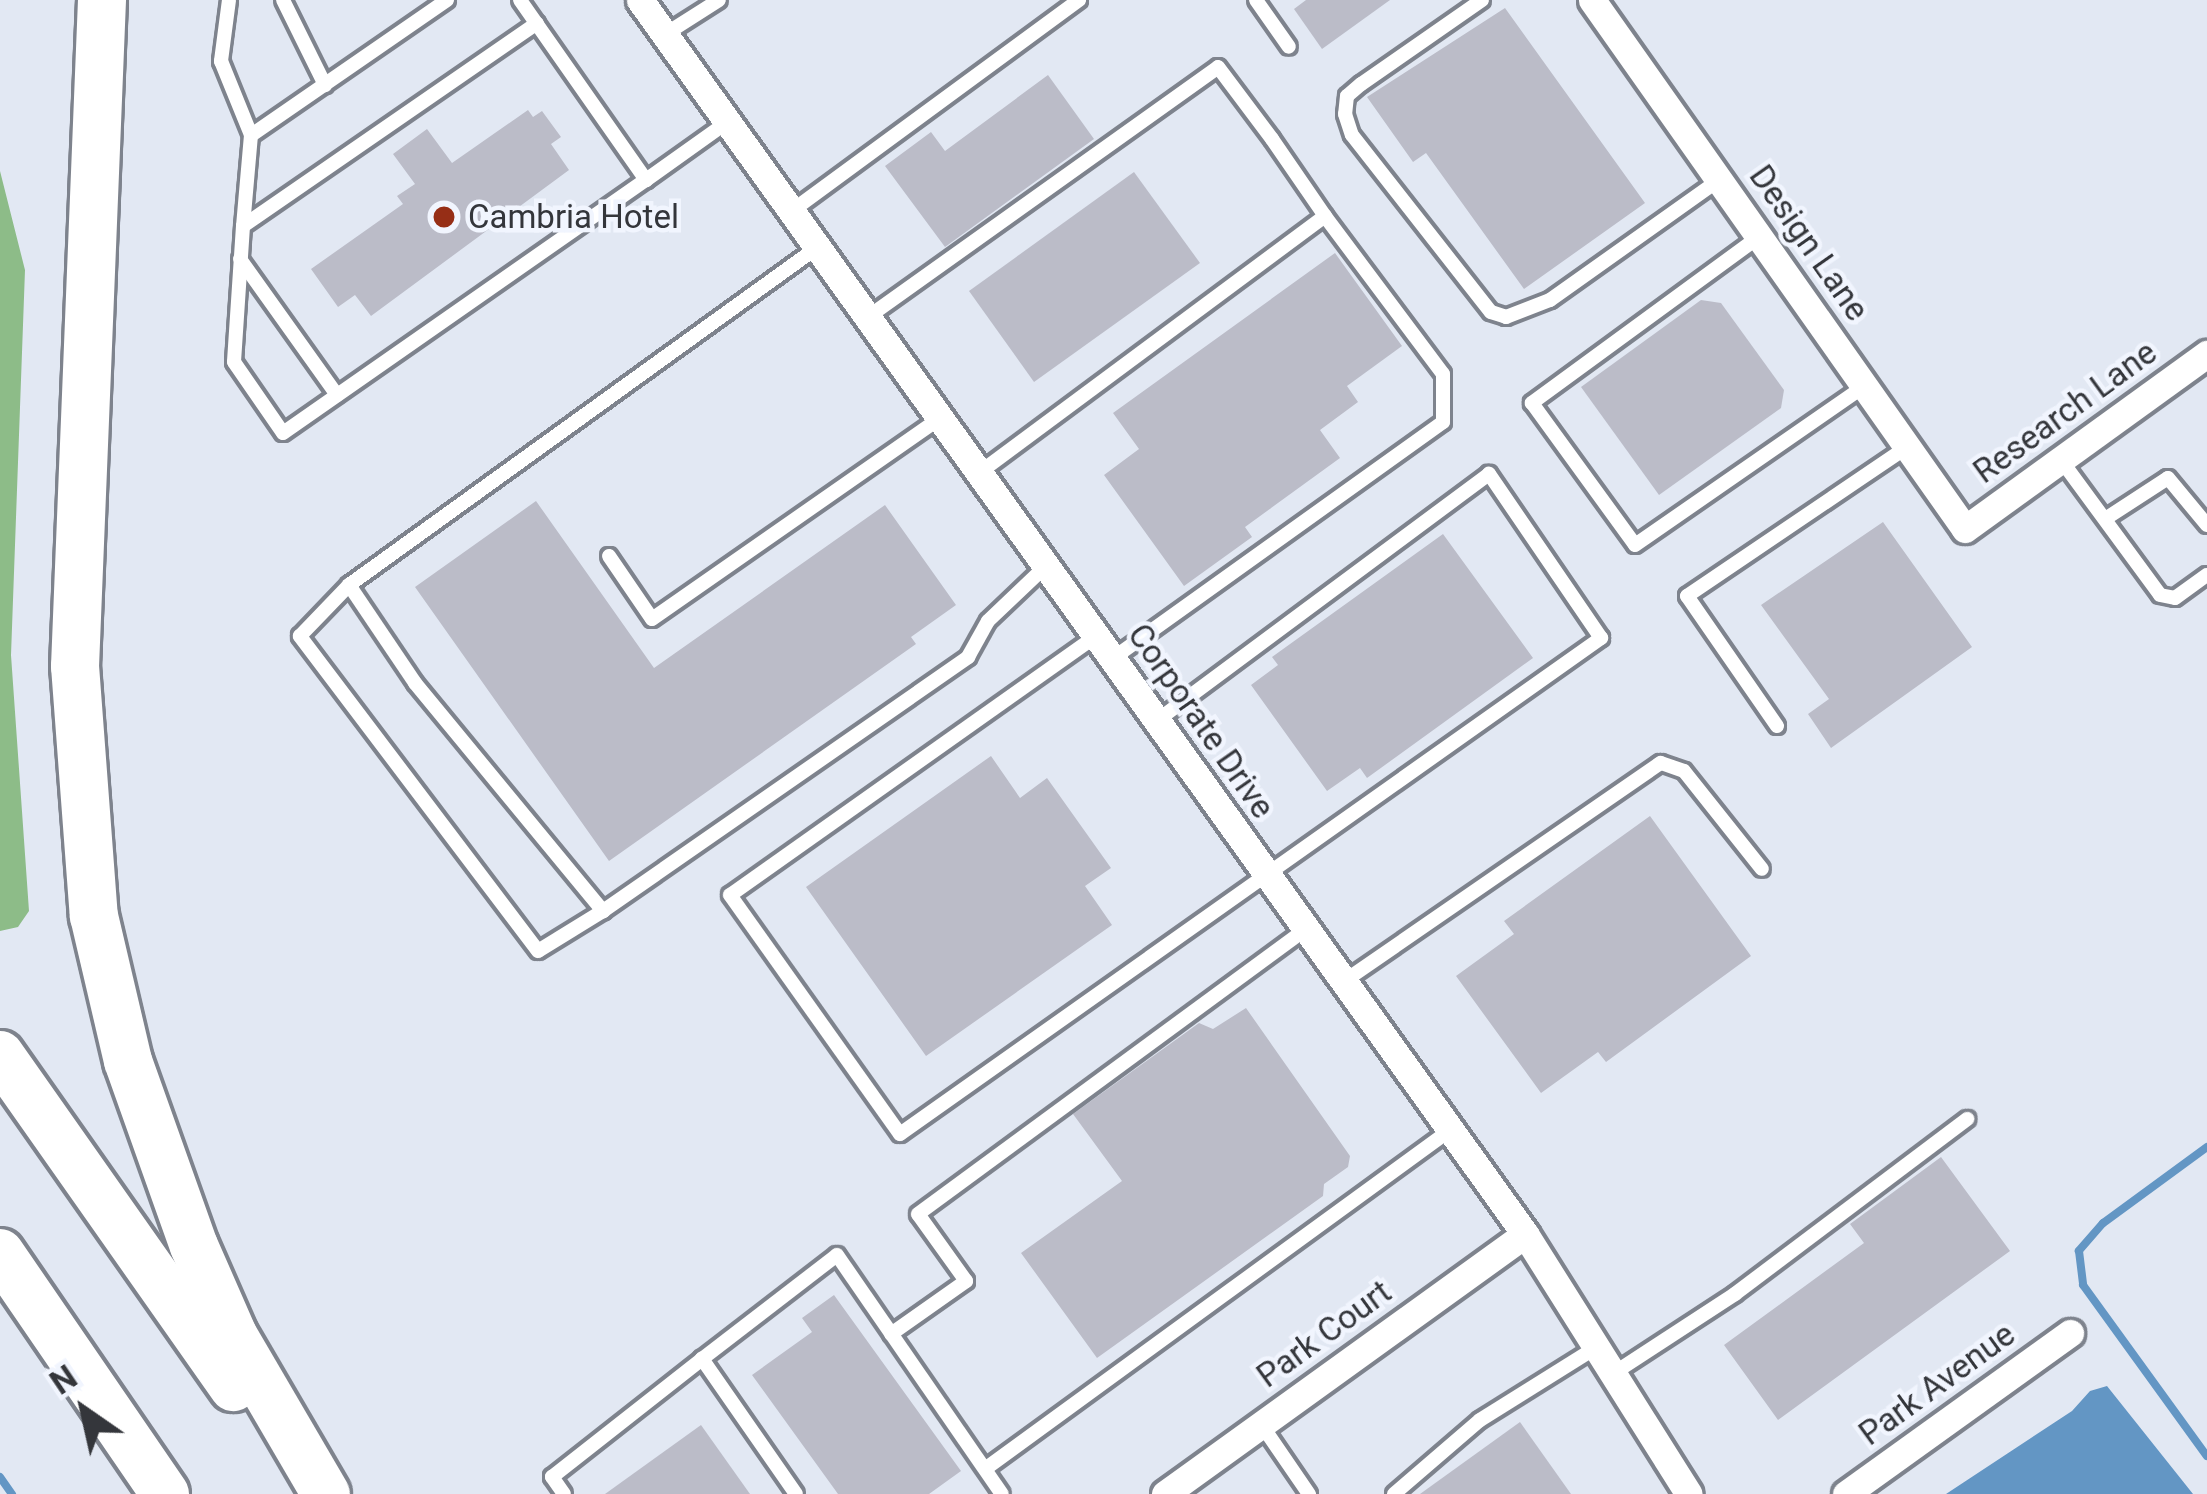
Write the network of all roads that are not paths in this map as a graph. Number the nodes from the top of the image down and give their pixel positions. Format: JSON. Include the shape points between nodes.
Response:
{"nodes":[{"id":1,"x":102,"y":0,"type":"edge"},
{"id":2,"x":229,"y":0,"type":"edge"},
{"id":3,"x":283,"y":0,"type":"edge"},
{"id":4,"x":447,"y":0,"type":"edge"},
{"id":5,"x":520,"y":0,"type":"edge"},
{"id":6,"x":640,"y":0,"type":"edge"},
{"id":7,"x":719,"y":0,"type":"edge"},
{"id":8,"x":1079,"y":0,"type":"edge"},
{"id":9,"x":1256,"y":0,"type":"edge"},
{"id":10,"x":1482,"y":0,"type":"edge"},
{"id":11,"x":1592,"y":0,"type":"edge"},
{"id":12,"x":537,"y":23,"type":"junction"},
{"id":13,"x":664,"y":35,"type":"junction"},
{"id":14,"x":1289,"y":47,"type":"dead end"},
{"id":15,"x":325,"y":85,"type":"junction"},
{"id":16,"x":725,"y":123,"type":"junction"},
{"id":17,"x":251,"y":135,"type":"junction"},
{"id":18,"x":1720,"y":179,"type":"junction"},
{"id":19,"x":646,"y":180,"type":"junction"},
{"id":20,"x":790,"y":212,"type":"junction"},
{"id":21,"x":1325,"y":216,"type":"junction"},
{"id":22,"x":243,"y":226,"type":"junction"},
{"id":23,"x":1760,"y":236,"type":"junction"},
{"id":24,"x":815,"y":249,"type":"junction"},
{"id":25,"x":240,"y":259,"type":"junction"},
{"id":26,"x":868,"y":316,"type":"junction"},
{"id":27,"x":2207,"y":354,"type":"edge"},
{"id":28,"x":1864,"y":386,"type":"junction"},
{"id":29,"x":338,"y":395,"type":"junction"},
{"id":30,"x":940,"y":418,"type":"junction"},
{"id":31,"x":1907,"y":447,"type":"junction"},
{"id":32,"x":2061,"y":460,"type":"junction"},
{"id":33,"x":980,"y":472,"type":"junction"},
{"id":34,"x":2105,"y":519,"type":"junction"},
{"id":35,"x":2207,"y":525,"type":"edge"},
{"id":36,"x":1965,"y":529,"type":"joint"},
{"id":37,"x":609,"y":556,"type":"dead end"},
{"id":38,"x":1046,"y":566,"type":"junction"},
{"id":39,"x":2207,"y":574,"type":"edge"},
{"id":40,"x":350,"y":585,"type":"junction"},
{"id":41,"x":1104,"y":647,"type":"junction"},
{"id":42,"x":1157,"y":721,"type":"junction"},
{"id":43,"x":1777,"y":726,"type":"dead end"},
{"id":44,"x":1762,"y":868,"type":"dead end"},
{"id":45,"x":1264,"y":872,"type":"junction"},
{"id":46,"x":603,"y":910,"type":"junction"},
{"id":47,"x":1305,"y":930,"type":"junction"},
{"id":48,"x":1343,"y":982,"type":"junction"},
{"id":49,"x":0,"y":1055,"type":"edge"},
{"id":50,"x":1967,"y":1119,"type":"dead end"},
{"id":51,"x":1450,"y":1130,"type":"junction"},
{"id":52,"x":1526,"y":1234,"type":"junction"},
{"id":53,"x":0,"y":1252,"type":"edge"},
{"id":54,"x":0,"y":1297,"type":"edge"},
{"id":55,"x":891,"y":1334,"type":"junction"},
{"id":56,"x":2070,"y":1334,"type":"dead end"},
{"id":57,"x":1600,"y":1346,"type":"junction"},
{"id":58,"x":702,"y":1359,"type":"junction"},
{"id":59,"x":1617,"y":1371,"type":"junction"},
{"id":60,"x":1261,"y":1423,"type":"junction"},
{"id":61,"x":985,"y":1469,"type":"junction"},
{"id":62,"x":164,"y":1494,"type":"edge"},
{"id":63,"x":308,"y":1494,"type":"edge"},
{"id":64,"x":326,"y":1494,"type":"edge"},
{"id":65,"x":564,"y":1494,"type":"edge"},
{"id":66,"x":796,"y":1494,"type":"edge"},
{"id":67,"x":1002,"y":1494,"type":"edge"},
{"id":68,"x":1165,"y":1494,"type":"edge"},
{"id":69,"x":1309,"y":1494,"type":"edge"},
{"id":70,"x":1394,"y":1494,"type":"edge"},
{"id":71,"x":1689,"y":1494,"type":"edge"},
{"id":72,"x":1846,"y":1494,"type":"edge"}],
"edges":[{"from":1,"to":64,"type":"highway","via":[[75,666],[94,916],[128,1061],[194,1246],[233,1335]]},
{"from":2,"to":17,"type":"lane","via":[[221,61]]},
{"from":3,"to":15,"type":"lane"},
{"from":4,"to":15,"type":"lane"},
{"from":5,"to":12,"type":"lane"},
{"from":6,"to":13,"type":"street","name":"Corporate Drive"},
{"from":7,"to":13,"type":"lane"},
{"from":8,"to":20,"type":"lane"},
{"from":9,"to":14,"type":"lane"},
{"from":10,"to":18,"type":"lane","via":[[1360,84],[1347,96],[1345,114],[1352,135],[1491,312],[1525,314],[1550,300]]},
{"from":11,"to":18,"type":"street","name":"Design Lane"},
{"from":12,"to":19,"type":"lane"},
{"from":12,"to":22,"type":"lane"},
{"from":13,"to":16,"type":"street","name":"Corporate Drive"},
{"from":15,"to":17,"type":"lane"},
{"from":16,"to":19,"type":"lane"},
{"from":16,"to":20,"type":"street","name":"Corporate Drive"},
{"from":17,"to":22,"type":"lane"},
{"from":18,"to":23,"type":"street","name":"Design Lane"},
{"from":19,"to":29,"type":"lane"},
{"from":20,"to":24,"type":"street","name":"Corporate Drive"},
{"from":21,"to":26,"type":"lane","via":[[1218,67]]},
{"from":21,"to":33,"type":"lane"},
{"from":21,"to":41,"type":"lane","via":[[1443,374],[1443,422]]},
{"from":22,"to":25,"type":"lane"},
{"from":23,"to":28,"type":"street","name":"Design Lane"},
{"from":23,"to":28,"type":"lane","via":[[1532,403],[1635,545]]},
{"from":24,"to":26,"type":"street","name":"Corporate Drive"},
{"from":24,"to":40,"type":"lane"},
{"from":25,"to":29,"type":"lane"},
{"from":25,"to":29,"type":"lane","via":[[234,362],[283,433]]},
{"from":26,"to":30,"type":"street","name":"Corporate Drive"},
{"from":27,"to":32,"type":"street","name":"Research Lane"},
{"from":28,"to":31,"type":"street","name":"Design Lane"},
{"from":30,"to":33,"type":"street","name":"Corporate Drive"},
{"from":30,"to":37,"type":"lane","via":[[652,619]]},
{"from":31,"to":36,"type":"street","name":"Design Lane"},
{"from":31,"to":43,"type":"lane","via":[[1688,596]]},
{"from":32,"to":34,"type":"lane"},
{"from":32,"to":36,"type":"street","name":"Research Lane"},
{"from":33,"to":38,"type":"street","name":"Corporate Drive"},
{"from":34,"to":35,"type":"lane","via":[[2168,478]]},
{"from":34,"to":39,"type":"lane","via":[[2160,595],[2175,598]]},
{"from":38,"to":41,"type":"street","name":"Corporate Drive"},
{"from":38,"to":46,"type":"lane","via":[[988,621],[968,657]]},
{"from":40,"to":46,"type":"lane","via":[[415,683]]},
{"from":40,"to":46,"type":"lane","via":[[300,636],[538,951]]},
{"from":41,"to":42,"type":"street","name":"Corporate Drive"},
{"from":41,"to":45,"type":"lane","via":[[730,895],[900,1135]]},
{"from":42,"to":45,"type":"street","name":"Corporate Drive"},
{"from":42,"to":45,"type":"lane","via":[[1489,474],[1544,547],[1601,638]]},
{"from":44,"to":48,"type":"lane","via":[[1684,770],[1661,763]]},
{"from":45,"to":47,"type":"street","name":"Corporate Drive"},
{"from":47,"to":48,"type":"street","name":"Corporate Drive"},
{"from":47,"to":55,"type":"lane","via":[[917,1214],[965,1281]]},
{"from":48,"to":51,"type":"street","name":"Corporate Drive"},
{"from":49,"to":63,"type":"highway"},
{"from":50,"to":59,"type":"lane","via":[[1735,1294]]},
{"from":51,"to":52,"type":"street","name":"Corporate Drive"},
{"from":51,"to":61,"type":"lane"},
{"from":52,"to":57,"type":"street","name":"Corporate Drive"},
{"from":52,"to":60,"type":"street","name":"Park Court"},
{"from":53,"to":62,"type":"highway"},
{"from":54,"to":62,"type":"highway"},
{"from":55,"to":58,"type":"lane","via":[[838,1255]]},
{"from":55,"to":61,"type":"lane"},
{"from":56,"to":72,"type":"street","name":"Park Avenue"},
{"from":57,"to":59,"type":"street","name":"Corporate Drive"},
{"from":57,"to":70,"type":"lane","via":[[1480,1420]]},
{"from":58,"to":65,"type":"lane","via":[[552,1478]]},
{"from":58,"to":66,"type":"lane"},
{"from":59,"to":71,"type":"street","name":"Corporate Drive"},
{"from":60,"to":68,"type":"street","name":"Park Court"},
{"from":60,"to":69,"type":"lane"},
{"from":61,"to":67,"type":"lane"}]}
